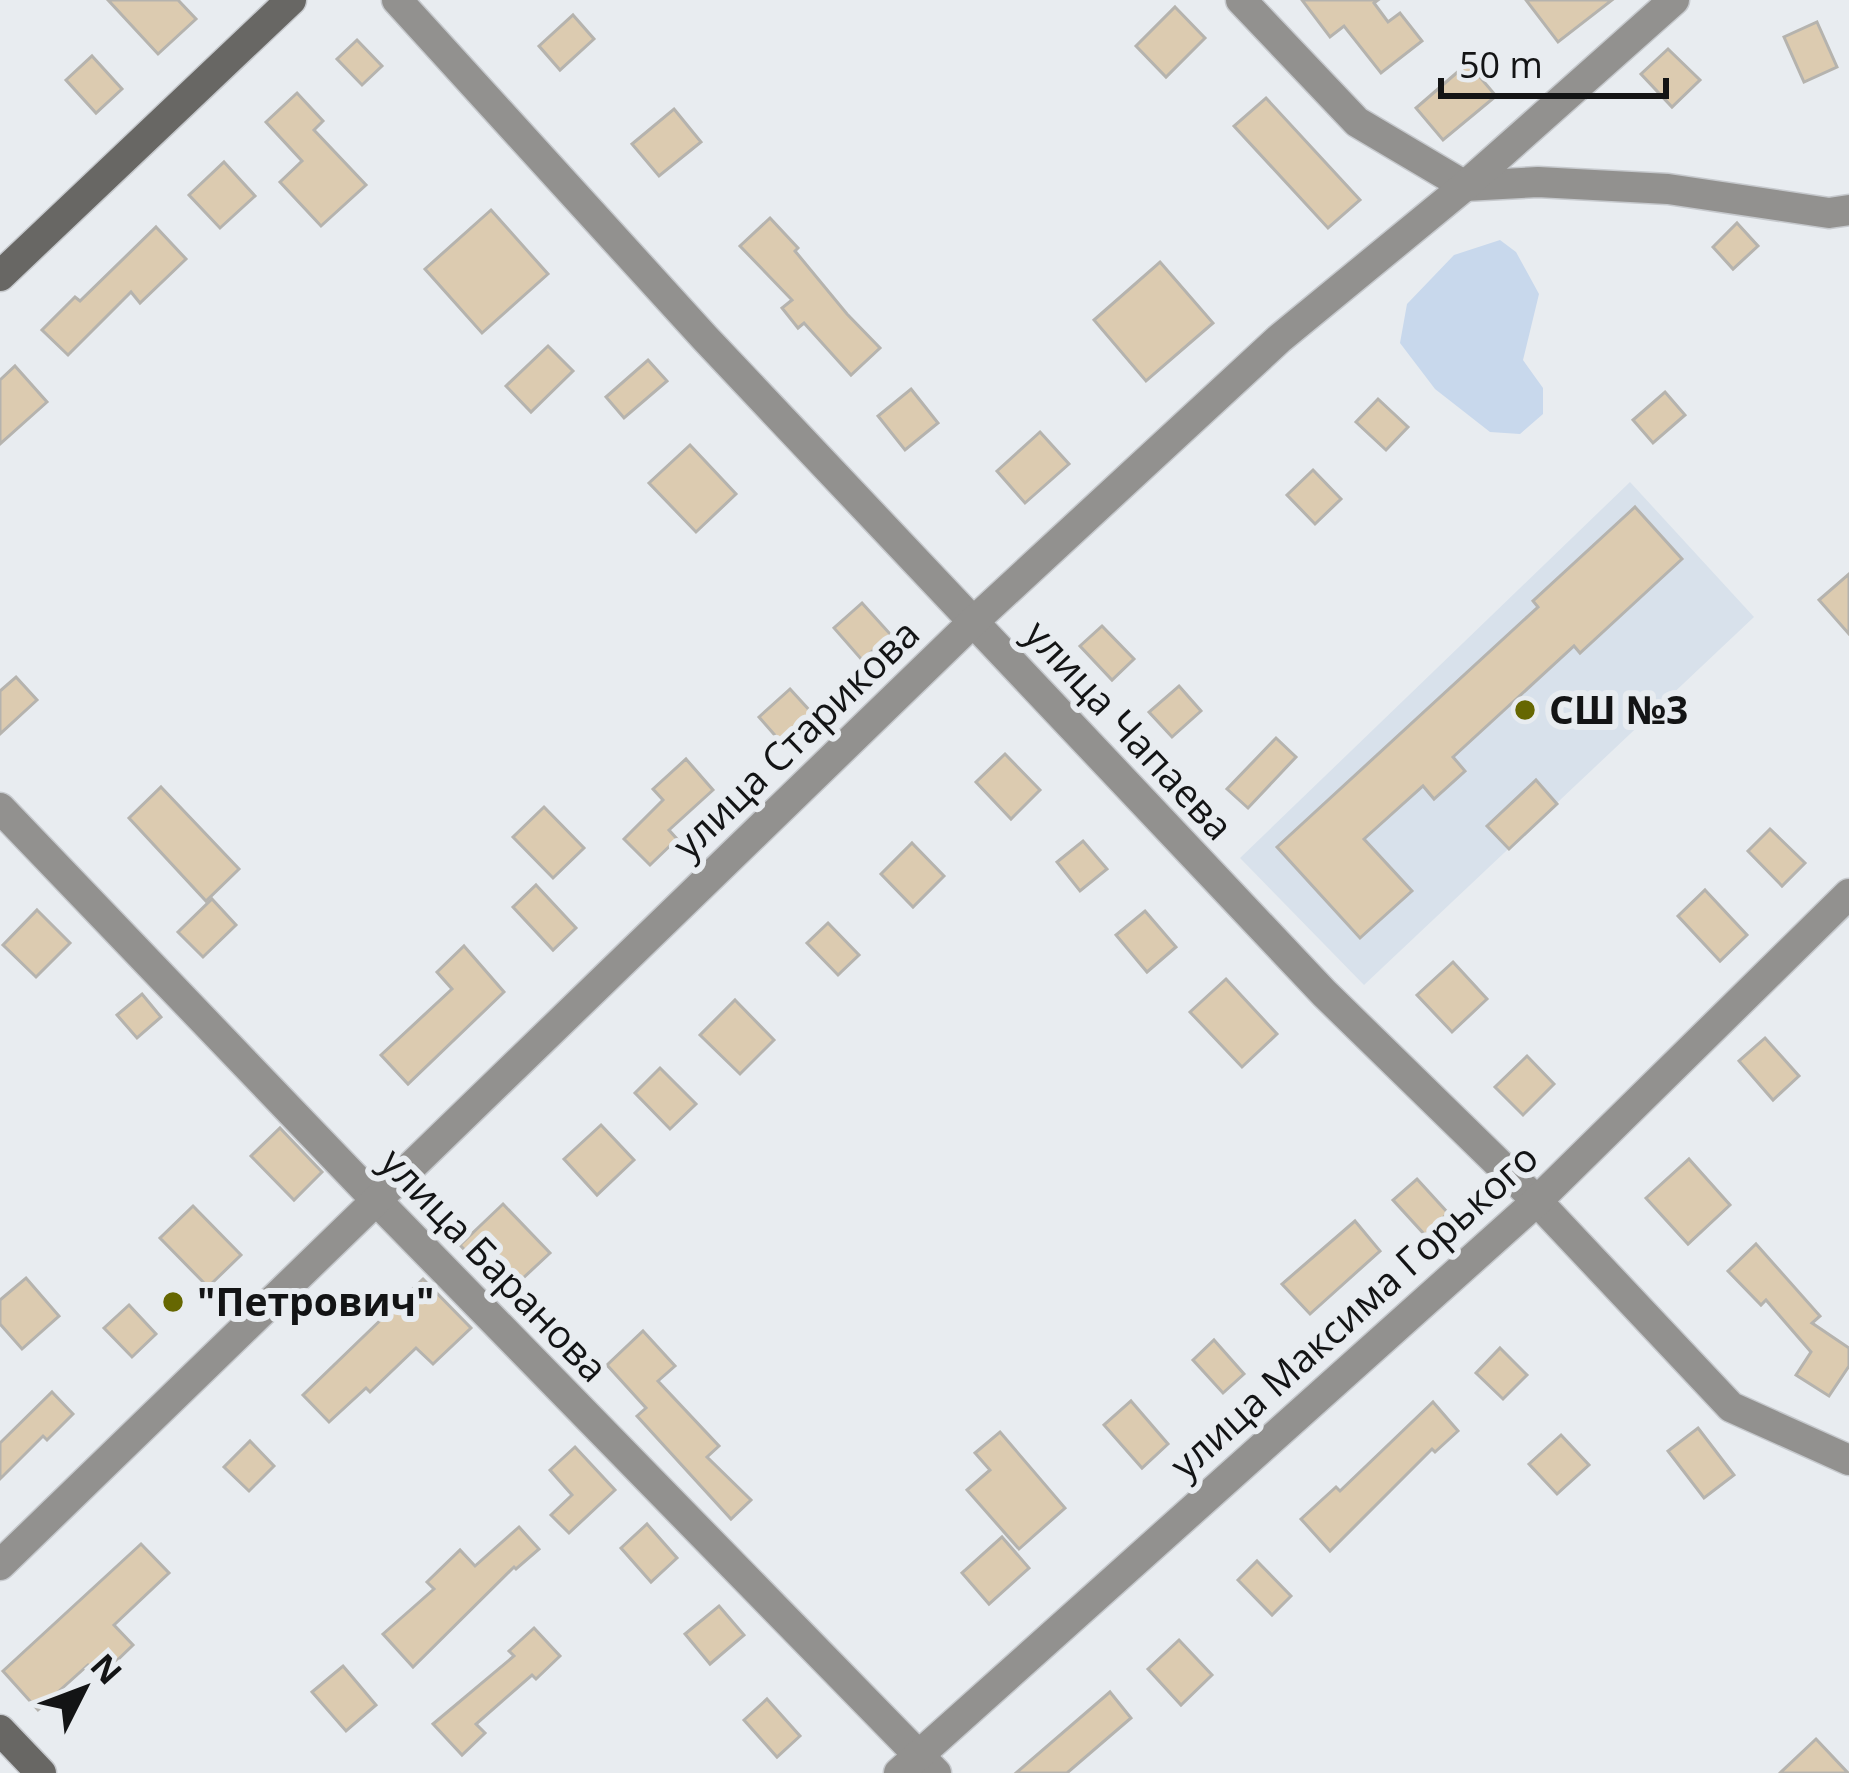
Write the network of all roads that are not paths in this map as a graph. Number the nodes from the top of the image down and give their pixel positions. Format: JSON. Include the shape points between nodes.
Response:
{"nodes":[{"id":1,"x":291,"y":0,"type":"edge"},
{"id":2,"x":397,"y":0,"type":"edge"},
{"id":3,"x":1241,"y":0,"type":"edge"},
{"id":4,"x":1674,"y":0,"type":"edge"},
{"id":5,"x":1465,"y":185,"type":"junction"},
{"id":6,"x":1849,"y":210,"type":"edge"},
{"id":7,"x":0,"y":277,"type":"edge"},
{"id":8,"x":973,"y":622,"type":"junction"},
{"id":9,"x":0,"y":808,"type":"edge"},
{"id":10,"x":1849,"y":894,"type":"edge"},
{"id":11,"x":374,"y":1199,"type":"junction"},
{"id":12,"x":1537,"y":1201,"type":"junction"},
{"id":13,"x":1849,"y":1460,"type":"edge"},
{"id":14,"x":0,"y":1565,"type":"edge"},
{"id":15,"x":0,"y":1730,"type":"edge"},
{"id":16,"x":918,"y":1767,"type":"edge"},
{"id":17,"x":41,"y":1773,"type":"edge"}],
"edges":[{"from":1,"to":7,"type":"street"},
{"from":2,"to":8,"type":"street","name":"улица Чапаева"},
{"from":3,"to":5,"type":"street","via":[[1357,122]]},
{"from":4,"to":5,"type":"street","name":"улица Старикова"},
{"from":5,"to":6,"type":"street","via":[[1589,183]]},
{"from":5,"to":8,"type":"street","name":"улица Старикова","via":[[1279,339]]},
{"from":8,"to":11,"type":"street","name":"улица Старикова"},
{"from":8,"to":12,"type":"street","name":"улица Чапаева","via":[[1324,993]]},
{"from":9,"to":11,"type":"street","name":"улица Баранова"},
{"from":10,"to":12,"type":"street","name":"улица Максима Горького"},
{"from":11,"to":14,"type":"street","name":"улица Старикова"},
{"from":11,"to":16,"type":"street","name":"улица Баранова"},
{"from":12,"to":13,"type":"street","name":"улица Чапаева","via":[[1731,1407]]},
{"from":12,"to":16,"type":"street","name":"улица Максима Горького"},
{"from":15,"to":17,"type":"street"}]}
